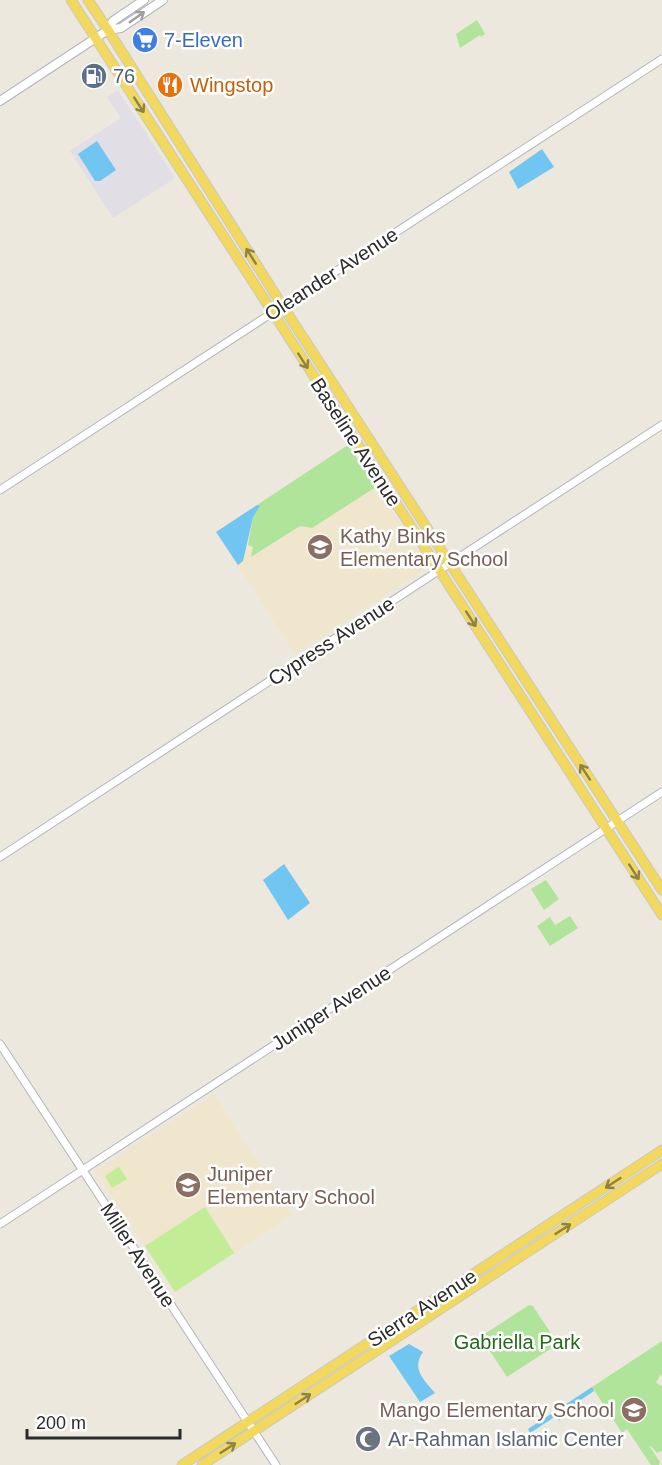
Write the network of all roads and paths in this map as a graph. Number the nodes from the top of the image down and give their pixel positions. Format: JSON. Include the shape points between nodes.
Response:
{"nodes":[{"id":1,"x":70,"y":0,"type":"edge"},
{"id":2,"x":88,"y":0,"type":"edge"},
{"id":3,"x":144,"y":0,"type":"edge"},
{"id":4,"x":163,"y":0,"type":"edge"},
{"id":5,"x":108,"y":30,"type":"junction"},
{"id":6,"x":95,"y":38,"type":"junction"},
{"id":7,"x":662,"y":58,"type":"edge"},
{"id":8,"x":0,"y":101,"type":"edge"},
{"id":9,"x":282,"y":305,"type":"junction"},
{"id":10,"x":271,"y":312,"type":"junction"},
{"id":11,"x":662,"y":425,"type":"edge"},
{"id":12,"x":0,"y":490,"type":"edge"},
{"id":13,"x":450,"y":563,"type":"junction"},
{"id":14,"x":439,"y":570,"type":"junction"},
{"id":15,"x":662,"y":792,"type":"edge"},
{"id":16,"x":618,"y":821,"type":"junction"},
{"id":17,"x":606,"y":829,"type":"junction"},
{"id":18,"x":0,"y":857,"type":"edge"},
{"id":19,"x":662,"y":890,"type":"edge"},
{"id":20,"x":662,"y":915,"type":"edge"},
{"id":21,"x":0,"y":1044,"type":"edge"},
{"id":22,"x":662,"y":1150,"type":"edge"},
{"id":23,"x":662,"y":1164,"type":"edge"},
{"id":24,"x":82,"y":1169,"type":"junction"},
{"id":25,"x":0,"y":1224,"type":"edge"},
{"id":26,"x":248,"y":1422,"type":"junction"},
{"id":27,"x":254,"y":1431,"type":"junction"},
{"id":28,"x":182,"y":1465,"type":"edge"},
{"id":29,"x":202,"y":1465,"type":"edge"},
{"id":30,"x":276,"y":1465,"type":"edge"}],
"edges":[{"from":1,"to":6,"type":"main road","name":"Baseline Avenue"},
{"from":2,"to":5,"type":"main road","name":"Baseline Avenue"},
{"from":3,"to":5,"type":"main road","via":[[113,21]]},
{"from":5,"to":4,"type":"main road","one_way":true,"via":[[121,28]]},
{"from":5,"to":6,"type":"main road"},
{"from":9,"to":5,"type":"main road","name":"Baseline Avenue","one_way":true},
{"from":6,"to":8,"type":"main road"},
{"from":6,"to":10,"type":"main road","name":"Baseline Avenue","one_way":true},
{"from":7,"to":9,"type":"street","name":"Oleander Avenue"},
{"from":9,"to":10,"type":"street","name":"Oleander Avenue"},
{"from":9,"to":13,"type":"main road","name":"Baseline Avenue"},
{"from":10,"to":12,"type":"street","name":"Oleander Avenue"},
{"from":10,"to":14,"type":"main road","name":"Baseline Avenue","one_way":true},
{"from":11,"to":13,"type":"street","name":"Cypress Avenue"},
{"from":13,"to":14,"type":"street","name":"Cypress Avenue"},
{"from":16,"to":13,"type":"main road","name":"Baseline Avenue","one_way":true},
{"from":14,"to":17,"type":"main road","name":"Baseline Avenue","one_way":true},
{"from":14,"to":18,"type":"street","name":"Cypress Avenue"},
{"from":15,"to":16,"type":"street","name":"Juniper Avenue"},
{"from":16,"to":17,"type":"street","name":"Juniper Avenue"},
{"from":16,"to":19,"type":"main road","name":"Baseline Avenue"},
{"from":17,"to":20,"type":"main road","name":"Baseline Avenue","one_way":true},
{"from":17,"to":24,"type":"street","name":"Juniper Avenue"},
{"from":21,"to":24,"type":"street","name":"Miller Avenue"},
{"from":22,"to":26,"type":"main road","name":"Sierra Avenue","one_way":true},
{"from":27,"to":23,"type":"main road","name":"Sierra Avenue","one_way":true},
{"from":24,"to":25,"type":"street","name":"Juniper Avenue"},
{"from":24,"to":26,"type":"street","name":"Miller Avenue"},
{"from":26,"to":27,"type":"street","name":"Miller Avenue"},
{"from":26,"to":28,"type":"main road","name":"Sierra Avenue"},
{"from":29,"to":27,"type":"main road","name":"Sierra Avenue","one_way":true},
{"from":27,"to":30,"type":"street","name":"Miller Avenue"}]}
